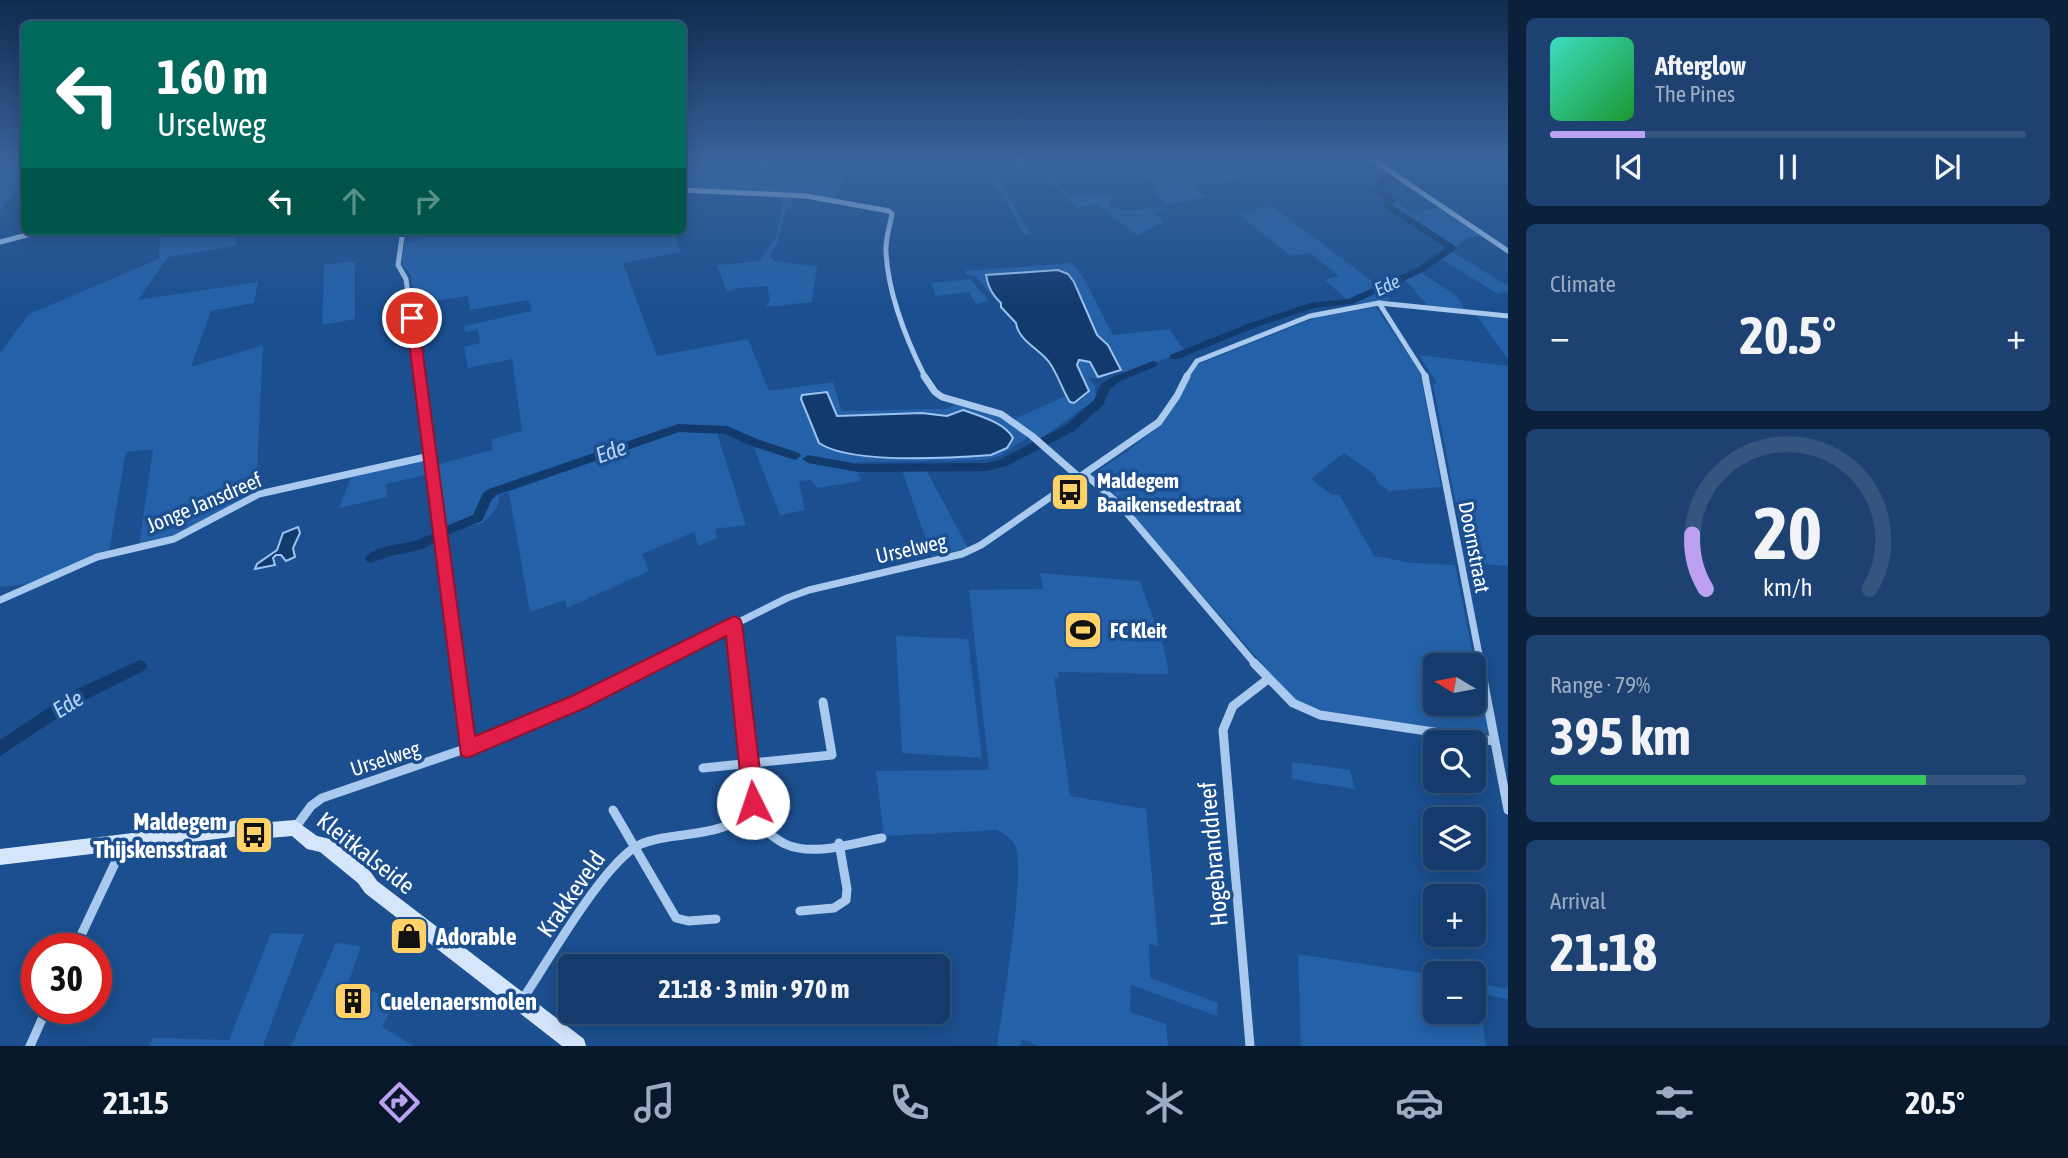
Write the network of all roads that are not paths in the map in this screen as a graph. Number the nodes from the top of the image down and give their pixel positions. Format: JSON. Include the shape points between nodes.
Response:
{"nodes":[{"id":1,"x":879,"y":209,"type":"edge"},
{"id":2,"x":1445,"y":209,"type":"edge"},
{"id":3,"x":27,"y":235,"type":"edge"},
{"id":4,"x":400,"y":235,"type":"edge"},
{"id":5,"x":0,"y":242,"type":"edge"},
{"id":6,"x":1508,"y":251,"type":"edge"},
{"id":7,"x":1379,"y":303,"type":"junction"},
{"id":8,"x":1508,"y":316,"type":"edge"},
{"id":9,"x":430,"y":456,"type":"junction"},
{"id":10,"x":1083,"y":476,"type":"junction"},
{"id":11,"x":2,"y":596,"type":"edge"},
{"id":12,"x":734,"y":624,"type":"junction"},
{"id":13,"x":1268,"y":679,"type":"junction"},
{"id":14,"x":823,"y":702,"type":"dead end"},
{"id":15,"x":1494,"y":741,"type":"junction"},
{"id":16,"x":467,"y":749,"type":"junction"},
{"id":17,"x":750,"y":763,"type":"junction"},
{"id":18,"x":703,"y":768,"type":"dead end"},
{"id":19,"x":614,"y":810,"type":"dead end"},
{"id":20,"x":1508,"y":810,"type":"edge"},
{"id":21,"x":746,"y":815,"type":"junction"},
{"id":22,"x":295,"y":828,"type":"junction"},
{"id":23,"x":882,"y":838,"type":"dead end"},
{"id":24,"x":125,"y":842,"type":"junction"},
{"id":25,"x":839,"y":844,"type":"junction"},
{"id":26,"x":634,"y":847,"type":"junction"},
{"id":27,"x":0,"y":857,"type":"edge"},
{"id":28,"x":800,"y":911,"type":"dead end"},
{"id":29,"x":716,"y":919,"type":"dead end"},
{"id":30,"x":82,"y":933,"type":"edge"},
{"id":31,"x":520,"y":1003,"type":"junction"},
{"id":32,"x":40,"y":1024,"type":"edge"},
{"id":33,"x":30,"y":1046,"type":"edge"},
{"id":34,"x":577,"y":1046,"type":"edge"},
{"id":35,"x":1250,"y":1046,"type":"edge"}],
"edges":[{"from":1,"to":10,"type":"street","via":[[892,214],[886,247],[889,268],[928,384],[948,399],[1002,415]]},
{"from":2,"to":6,"type":"street"},
{"from":3,"to":5,"type":"street"},
{"from":4,"to":9,"type":"street","via":[[398,265],[408,290]]},
{"from":7,"to":8,"type":"street","name":"Urselweg"},
{"from":7,"to":10,"type":"street","name":"Urselweg","via":[[1310,316],[1197,361],[1158,422]]},
{"from":7,"to":15,"type":"street","name":"Doornstraat","via":[[1426,377]]},
{"from":9,"to":11,"type":"street","name":"Jonge Jansdreef","via":[[259,494],[174,539],[97,557]]},
{"from":9,"to":16,"type":"street"},
{"from":10,"to":12,"type":"street","name":"Urselweg","via":[[962,554],[809,590]]},
{"from":10,"to":13,"type":"street","via":[[1129,514]]},
{"from":12,"to":16,"type":"street","name":"Urselweg","via":[[578,702]]},
{"from":12,"to":17,"type":"street"},
{"from":13,"to":15,"type":"street","via":[[1293,703],[1320,715]]},
{"from":13,"to":35,"type":"street","name":"Hogebranddreef","via":[[1231,705],[1223,730]]},
{"from":14,"to":17,"type":"street","via":[[832,755]]},
{"from":15,"to":20,"type":"street","name":"Doornstraat"},
{"from":16,"to":22,"type":"street","name":"Urselweg","via":[[322,798]]},
{"from":17,"to":18,"type":"street"},
{"from":17,"to":21,"type":"street","via":[[754,799]]},
{"from":19,"to":26,"type":"street","name":"Krakkeveld"},
{"from":21,"to":25,"type":"street","via":[[793,847]]},
{"from":21,"to":26,"type":"street","name":"Krakkeveld","via":[[731,826]]},
{"from":22,"to":24,"type":"street","name":"Kleitkalseide","via":[[241,828]]},
{"from":22,"to":31,"type":"street","name":"Kleitkalseide","via":[[313,844],[324,845],[365,877],[376,892]]},
{"from":23,"to":25,"type":"street"},
{"from":24,"to":27,"type":"street","name":"Kleitkalseide"},
{"from":24,"to":30,"type":"street"},
{"from":25,"to":28,"type":"street","via":[[846,900],[834,908]]},
{"from":26,"to":29,"type":"street","name":"Krakkeveld","via":[[676,918]]},
{"from":26,"to":31,"type":"street","name":"Krakkeveld","via":[[608,874]]},
{"from":31,"to":34,"type":"street","name":"Kleitkalseide"},
{"from":32,"to":33,"type":"street"}]}
